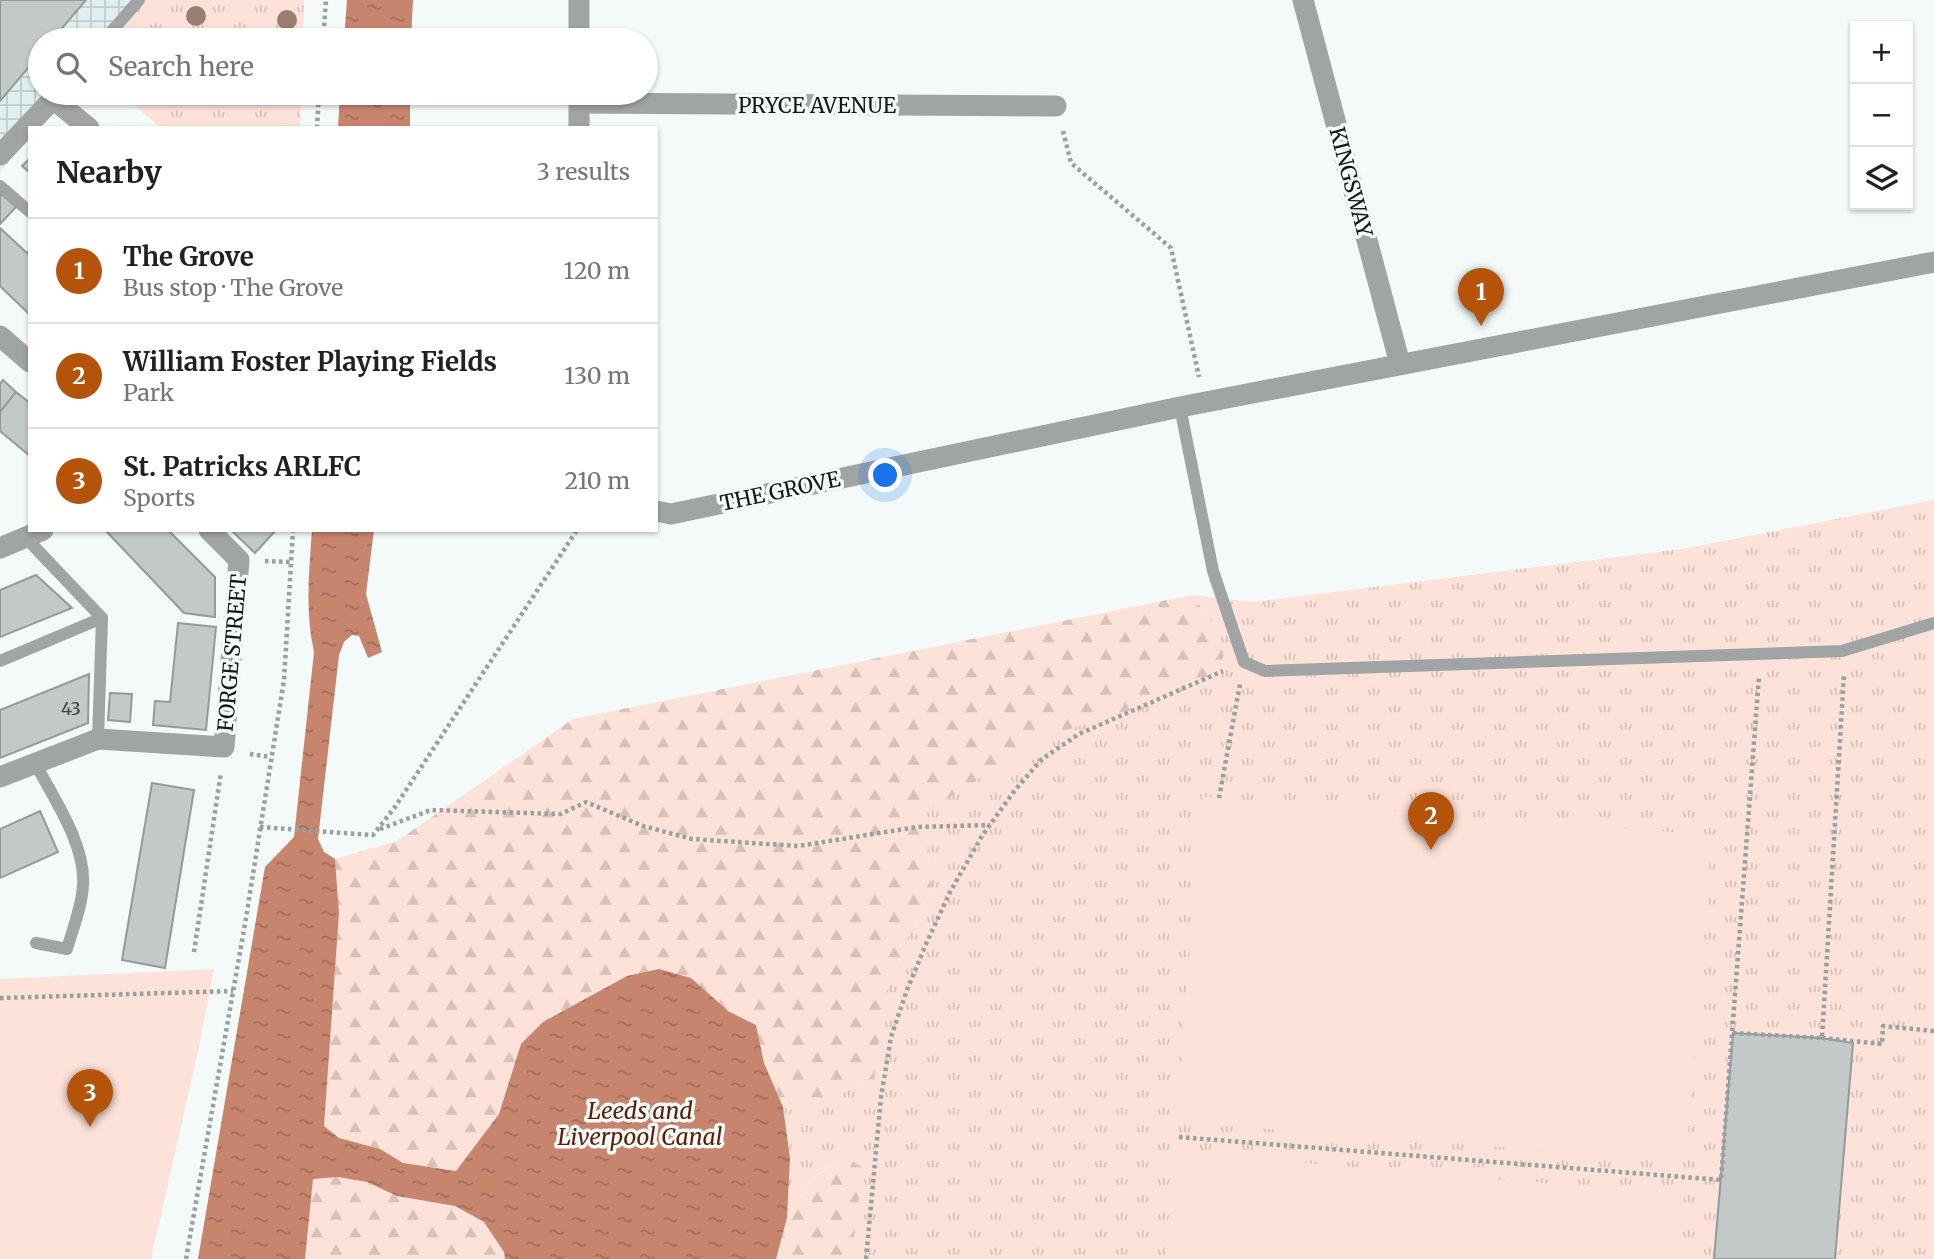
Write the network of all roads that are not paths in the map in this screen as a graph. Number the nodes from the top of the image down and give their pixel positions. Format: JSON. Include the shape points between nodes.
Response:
{"nodes":[{"id":1,"x":139,"y":0,"type":"edge"},
{"id":2,"x":579,"y":0,"type":"edge"},
{"id":3,"x":1303,"y":0,"type":"edge"},
{"id":4,"x":114,"y":28,"type":"edge"},
{"id":5,"x":579,"y":28,"type":"edge"},
{"id":6,"x":658,"y":99,"type":"edge"},
{"id":7,"x":47,"y":105,"type":"edge"},
{"id":8,"x":65,"y":105,"type":"edge"},
{"id":9,"x":579,"y":105,"type":"edge"},
{"id":10,"x":1056,"y":106,"type":"road end"},
{"id":11,"x":87,"y":126,"type":"edge"},
{"id":12,"x":579,"y":126,"type":"edge"},
{"id":13,"x":0,"y":155,"type":"edge"},
{"id":14,"x":0,"y":186,"type":"edge"},
{"id":15,"x":28,"y":210,"type":"edge"},
{"id":16,"x":1934,"y":262,"type":"edge"},
{"id":17,"x":0,"y":336,"type":"edge"},
{"id":18,"x":28,"y":360,"type":"edge"},
{"id":19,"x":1400,"y":364,"type":"junction"},
{"id":20,"x":1180,"y":407,"type":"junction"},
{"id":21,"x":658,"y":511,"type":"edge"},
{"id":22,"x":211,"y":532,"type":"edge"},
{"id":23,"x":35,"y":534,"type":"edge"},
{"id":24,"x":0,"y":548,"type":"edge"},
{"id":25,"x":102,"y":618,"type":"junction"},
{"id":26,"x":1934,"y":623,"type":"edge"},
{"id":27,"x":0,"y":661,"type":"edge"},
{"id":28,"x":98,"y":739,"type":"junction"},
{"id":29,"x":35,"y":763,"type":"junction"},
{"id":30,"x":0,"y":776,"type":"edge"},
{"id":31,"x":36,"y":943,"type":"dead end"}],
"edges":[{"from":1,"to":4,"type":"lane"},
{"from":2,"to":5,"type":"street"},
{"from":3,"to":19,"type":"street","name":"KINGSWAY"},
{"from":6,"to":10,"type":"street","name":"PRYCE AVENUE"},
{"from":7,"to":13,"type":"street"},
{"from":8,"to":11,"type":"street"},
{"from":9,"to":12,"type":"street"},
{"from":14,"to":15,"type":"lane"},
{"from":16,"to":19,"type":"street","name":"THE GROVE"},
{"from":17,"to":18,"type":"street"},
{"from":19,"to":20,"type":"street","name":"THE GROVE"},
{"from":20,"to":21,"type":"street","name":"THE GROVE","via":[[671,514]]},
{"from":20,"to":26,"type":"lane","via":[[1213,571],[1244,662],[1265,671],[1842,652]]},
{"from":22,"to":28,"type":"street","name":"FORGE STREET","via":[[239,560],[224,747]]},
{"from":23,"to":24,"type":"street"},
{"from":23,"to":25,"type":"lane"},
{"from":25,"to":27,"type":"lane"},
{"from":25,"to":28,"type":"lane"},
{"from":28,"to":29,"type":"street"},
{"from":29,"to":30,"type":"street"},
{"from":29,"to":31,"type":"lane","via":[[75,842],[83,884],[67,949]]}]}
